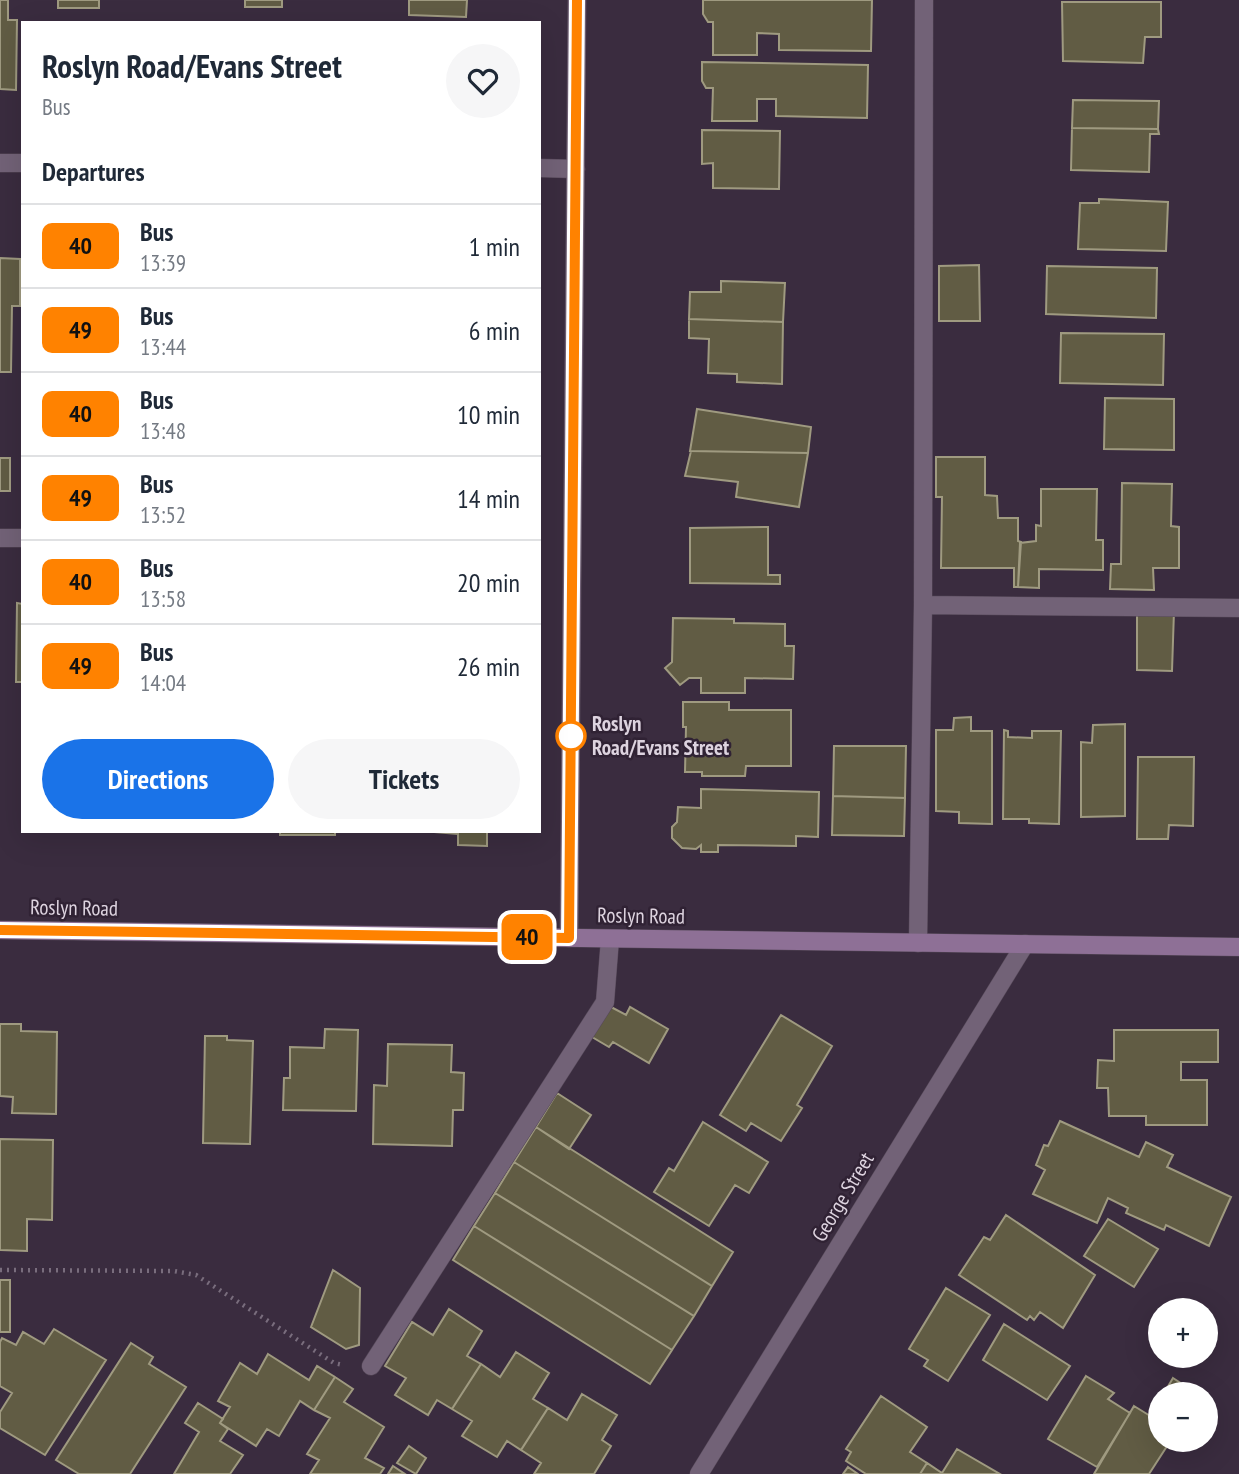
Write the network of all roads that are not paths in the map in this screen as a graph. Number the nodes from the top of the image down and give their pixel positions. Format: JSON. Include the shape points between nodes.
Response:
{"nodes":[{"id":1,"x":577,"y":0,"type":"edge"},
{"id":2,"x":924,"y":0,"type":"edge"},
{"id":3,"x":0,"y":163,"type":"edge"},
{"id":4,"x":21,"y":163,"type":"edge"},
{"id":5,"x":541,"y":168,"type":"edge"},
{"id":6,"x":576,"y":169,"type":"junction"},
{"id":7,"x":0,"y":537,"type":"edge"},
{"id":8,"x":21,"y":538,"type":"edge"},
{"id":9,"x":923,"y":605,"type":"junction"},
{"id":10,"x":1239,"y":608,"type":"edge"},
{"id":11,"x":0,"y":930,"type":"edge"},
{"id":12,"x":569,"y":938,"type":"junction"},
{"id":13,"x":610,"y":939,"type":"junction"},
{"id":14,"x":918,"y":943,"type":"junction"},
{"id":15,"x":1025,"y":944,"type":"junction"},
{"id":16,"x":1239,"y":947,"type":"edge"},
{"id":17,"x":371,"y":1366,"type":"road end"},
{"id":18,"x":699,"y":1474,"type":"edge"}],
"edges":[{"from":1,"to":6,"type":"street"},
{"from":2,"to":9,"type":"street"},
{"from":3,"to":4,"type":"street"},
{"from":5,"to":6,"type":"street"},
{"from":6,"to":12,"type":"street"},
{"from":7,"to":8,"type":"street"},
{"from":9,"to":10,"type":"street"},
{"from":9,"to":14,"type":"street"},
{"from":11,"to":12,"type":"street","name":"Roslyn Road"},
{"from":12,"to":13,"type":"street","name":"Roslyn Road"},
{"from":13,"to":14,"type":"street","name":"Roslyn Road"},
{"from":13,"to":17,"type":"street","via":[[605,1002]]},
{"from":14,"to":15,"type":"street","name":"Roslyn Road"},
{"from":15,"to":16,"type":"street","name":"Roslyn Road"},
{"from":15,"to":18,"type":"street","name":"George Street"}]}
